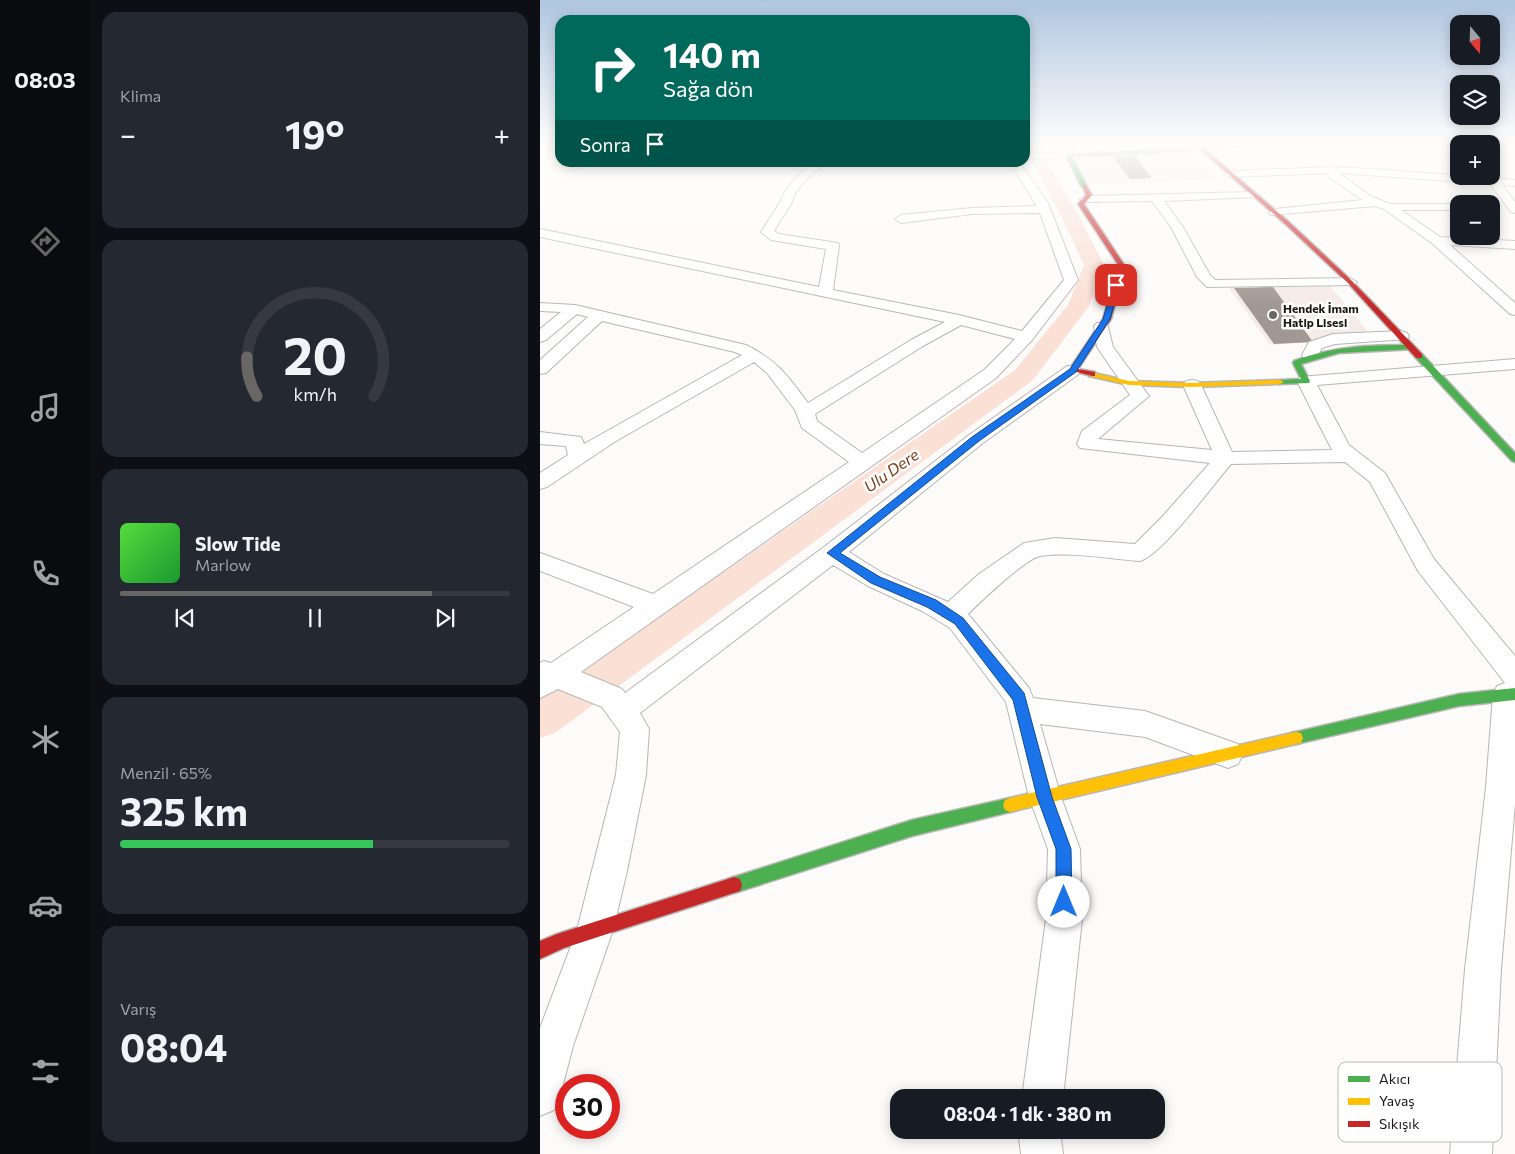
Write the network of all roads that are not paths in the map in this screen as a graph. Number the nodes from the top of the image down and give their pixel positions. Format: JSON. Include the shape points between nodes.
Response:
{"nodes":[{"id":1,"x":788,"y":198,"type":"edge"},
{"id":2,"x":1038,"y":198,"type":"edge"},
{"id":3,"x":1156,"y":198,"type":"junction"},
{"id":4,"x":1161,"y":198,"type":"edge"},
{"id":5,"x":1257,"y":198,"type":"edge"},
{"id":6,"x":1368,"y":198,"type":"edge"},
{"id":7,"x":1505,"y":198,"type":"edge"},
{"id":8,"x":1086,"y":199,"type":"joint"},
{"id":9,"x":1382,"y":204,"type":"junction"},
{"id":10,"x":1450,"y":207,"type":"edge"},
{"id":11,"x":1500,"y":208,"type":"edge"},
{"id":12,"x":1044,"y":209,"type":"junction"},
{"id":13,"x":1514,"y":209,"type":"edge"},
{"id":14,"x":1275,"y":213,"type":"junction"},
{"id":15,"x":901,"y":220,"type":"dead end"},
{"id":16,"x":540,"y":234,"type":"edge"},
{"id":17,"x":1437,"y":241,"type":"junction"},
{"id":18,"x":1515,"y":245,"type":"edge"},
{"id":19,"x":1350,"y":282,"type":"junction"},
{"id":20,"x":825,"y":293,"type":"junction"},
{"id":21,"x":540,"y":307,"type":"edge"},
{"id":22,"x":575,"y":309,"type":"junction"},
{"id":23,"x":1515,"y":312,"type":"edge"},
{"id":24,"x":599,"y":315,"type":"junction"},
{"id":25,"x":959,"y":320,"type":"junction"},
{"id":26,"x":1102,"y":326,"type":"junction"},
{"id":27,"x":1026,"y":336,"type":"junction"},
{"id":28,"x":540,"y":337,"type":"edge"},
{"id":29,"x":1406,"y":342,"type":"junction"},
{"id":30,"x":754,"y":355,"type":"junction"},
{"id":31,"x":1310,"y":355,"type":"joint"},
{"id":32,"x":1515,"y":364,"type":"edge"},
{"id":33,"x":540,"y":369,"type":"edge"},
{"id":34,"x":1073,"y":370,"type":"junction"},
{"id":35,"x":1432,"y":370,"type":"junction"},
{"id":36,"x":1306,"y":381,"type":"junction"},
{"id":37,"x":1129,"y":383,"type":"junction"},
{"id":38,"x":1192,"y":386,"type":"junction"},
{"id":39,"x":806,"y":412,"type":"junction"},
{"id":40,"x":540,"y":438,"type":"edge"},
{"id":41,"x":1351,"y":456,"type":"junction"},
{"id":42,"x":578,"y":458,"type":"junction"},
{"id":43,"x":1225,"y":458,"type":"junction"},
{"id":44,"x":1515,"y":459,"type":"edge"},
{"id":45,"x":862,"y":464,"type":"junction"},
{"id":46,"x":540,"y":482,"type":"edge"},
{"id":47,"x":832,"y":553,"type":"junction"},
{"id":48,"x":540,"y":562,"type":"edge"},
{"id":49,"x":658,"y":606,"type":"junction"},
{"id":50,"x":950,"y":615,"type":"junction"},
{"id":51,"x":552,"y":679,"type":"edge"},
{"id":52,"x":1512,"y":688,"type":"edge"},
{"id":53,"x":617,"y":704,"type":"junction"},
{"id":54,"x":1022,"y":709,"type":"junction"},
{"id":55,"x":1228,"y":754,"type":"junction"},
{"id":56,"x":1045,"y":797,"type":"junction"},
{"id":57,"x":595,"y":930,"type":"junction"},
{"id":58,"x":540,"y":950,"type":"edge"},
{"id":59,"x":1477,"y":1062,"type":"edge"},
{"id":60,"x":1043,"y":1089,"type":"edge"},
{"id":61,"x":540,"y":1096,"type":"edge"},
{"id":62,"x":1040,"y":1139,"type":"edge"},
{"id":63,"x":1042,"y":1154,"type":"edge"}],
"edges":[{"from":1,"to":20,"type":"street","via":[[766,232],[775,237],[833,246]]},
{"from":2,"to":12,"type":"street"},
{"from":3,"to":4,"type":"street"},
{"from":3,"to":8,"type":"street"},
{"from":3,"to":19,"type":"street","via":[[1177,227],[1204,277],[1212,284]]},
{"from":5,"to":14,"type":"main road"},
{"from":6,"to":9,"type":"street"},
{"from":7,"to":13,"type":"street"},
{"from":8,"to":26,"type":"main road","via":[[1081,204],[1122,266],[1107,319]]},
{"from":9,"to":10,"type":"street"},
{"from":9,"to":14,"type":"street"},
{"from":9,"to":17,"type":"street"},
{"from":11,"to":13,"type":"street"},
{"from":12,"to":15,"type":"street","via":[[972,212]]},
{"from":12,"to":27,"type":"street","via":[[1071,280]]},
{"from":14,"to":19,"type":"main road"},
{"from":16,"to":20,"type":"street"},
{"from":17,"to":18,"type":"street"},
{"from":17,"to":23,"type":"street"},
{"from":19,"to":29,"type":"main road"},
{"from":20,"to":25,"type":"street"},
{"from":21,"to":22,"type":"street"},
{"from":22,"to":24,"type":"street"},
{"from":22,"to":28,"type":"street"},
{"from":24,"to":30,"type":"street","via":[[740,348]]},
{"from":24,"to":33,"type":"street"},
{"from":25,"to":27,"type":"street"},
{"from":25,"to":39,"type":"street"},
{"from":26,"to":34,"type":"main road"},
{"from":26,"to":37,"type":"street","via":[[1105,347]]},
{"from":27,"to":45,"type":"street","via":[[990,374]]},
{"from":29,"to":31,"type":"street","via":[[1333,339],[1315,346]]},
{"from":29,"to":35,"type":"main road"},
{"from":30,"to":39,"type":"street","via":[[773,369]]},
{"from":30,"to":42,"type":"street"},
{"from":31,"to":36,"type":"main road","via":[[1297,363]]},
{"from":32,"to":35,"type":"street"},
{"from":34,"to":37,"type":"main road"},
{"from":34,"to":47,"type":"street","via":[[976,439]]},
{"from":35,"to":36,"type":"street"},
{"from":35,"to":44,"type":"main road"},
{"from":36,"to":38,"type":"main road"},
{"from":36,"to":41,"type":"street","via":[[1341,449]]},
{"from":37,"to":38,"type":"main road"},
{"from":37,"to":43,"type":"street","via":[[1140,396],[1088,435],[1087,444]]},
{"from":38,"to":43,"type":"street"},
{"from":39,"to":45,"type":"street","via":[[809,424]]},
{"from":40,"to":42,"type":"street","via":[[574,441]]},
{"from":41,"to":43,"type":"street"},
{"from":41,"to":52,"type":"street","via":[[1378,478],[1426,566]]},
{"from":42,"to":46,"type":"street"},
{"from":43,"to":50,"type":"street","via":[[1140,552],[1055,546],[1032,549],[987,581]]},
{"from":45,"to":49,"type":"street"},
{"from":47,"to":50,"type":"street","via":[[876,580]]},
{"from":47,"to":53,"type":"street"},
{"from":48,"to":49,"type":"street"},
{"from":49,"to":51,"type":"street"},
{"from":50,"to":54,"type":"street","via":[[959,621],[1019,697]]},
{"from":51,"to":53,"type":"street"},
{"from":52,"to":55,"type":"main road"},
{"from":52,"to":59,"type":"street","via":[[1483,969]]},
{"from":53,"to":57,"type":"street","via":[[635,729],[631,775]]},
{"from":54,"to":55,"type":"street","via":[[1145,724]]},
{"from":54,"to":56,"type":"street"},
{"from":55,"to":56,"type":"main road"},
{"from":56,"to":57,"type":"main road","via":[[912,828]]},
{"from":56,"to":60,"type":"street","via":[[1064,849],[1064,919]]},
{"from":57,"to":58,"type":"main road"},
{"from":57,"to":61,"type":"street","via":[[552,1046]]},
{"from":62,"to":63,"type":"street"}]}
